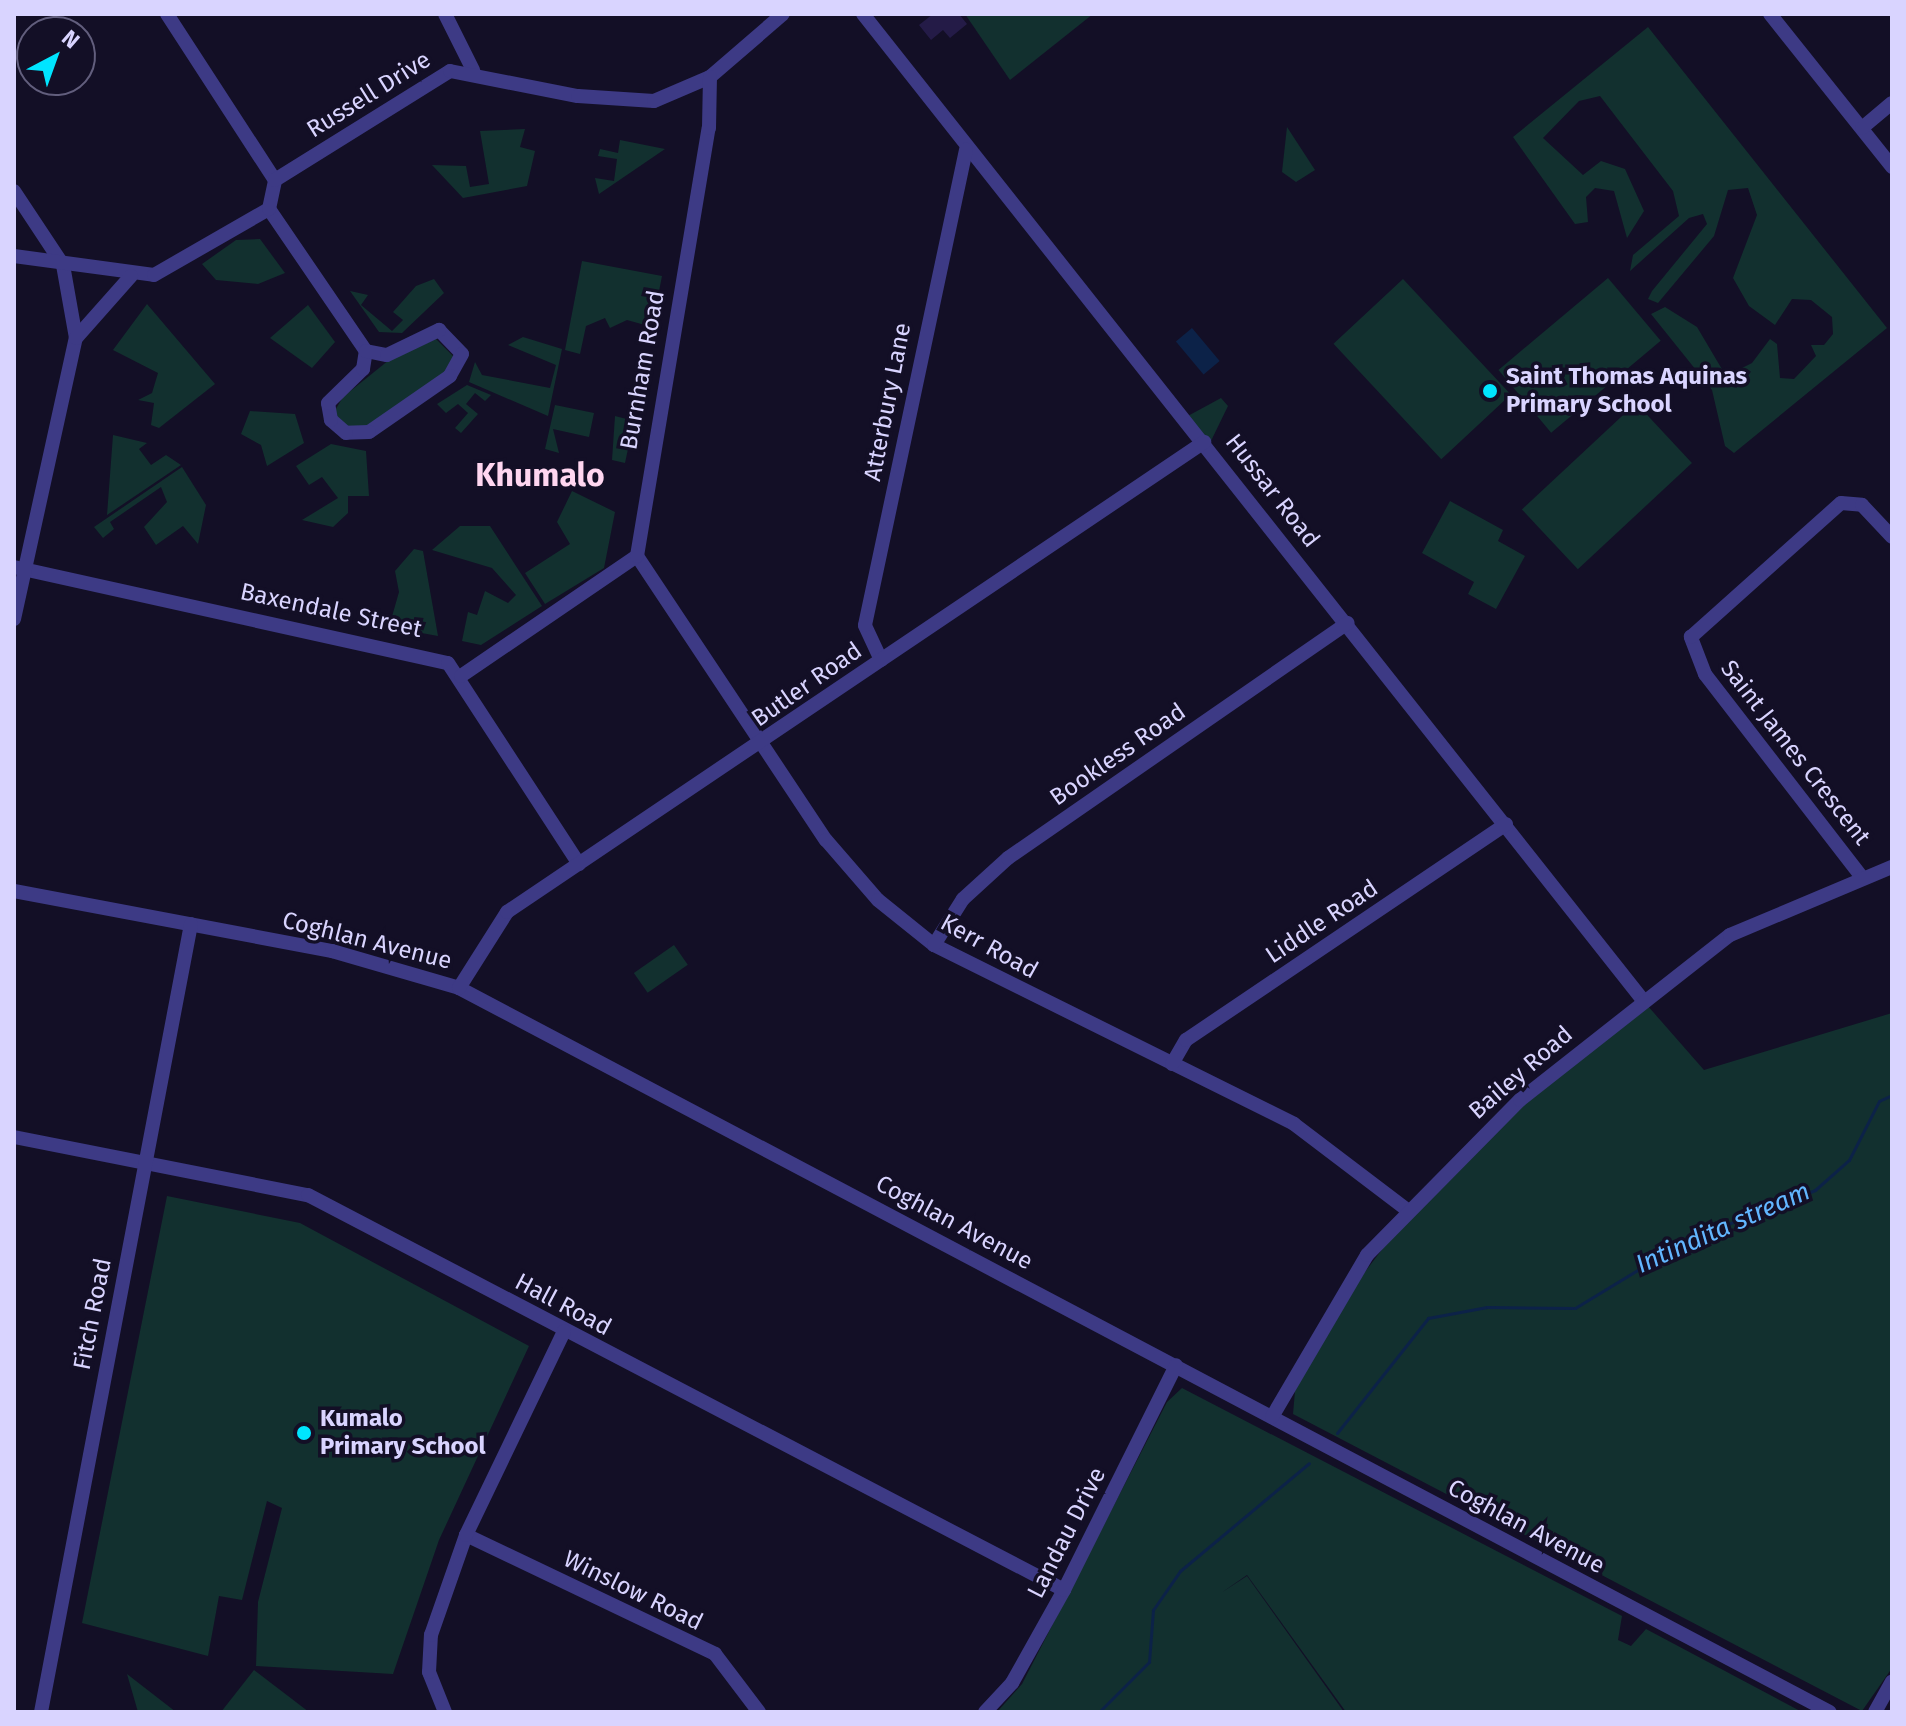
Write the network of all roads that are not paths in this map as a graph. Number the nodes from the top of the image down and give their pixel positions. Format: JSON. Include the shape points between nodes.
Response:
{"nodes":[{"id":1,"x":167,"y":14,"type":"edge"},
{"id":2,"x":445,"y":14,"type":"edge"},
{"id":3,"x":783,"y":14,"type":"edge"},
{"id":4,"x":863,"y":14,"type":"edge"},
{"id":5,"x":1770,"y":14,"type":"edge"},
{"id":6,"x":473,"y":70,"type":"junction"},
{"id":7,"x":710,"y":77,"type":"junction"},
{"id":8,"x":1892,"y":103,"type":"edge"},
{"id":9,"x":1862,"y":128,"type":"junction"},
{"id":10,"x":966,"y":150,"type":"junction"},
{"id":11,"x":1892,"y":167,"type":"edge"},
{"id":12,"x":275,"y":180,"type":"junction"},
{"id":13,"x":14,"y":191,"type":"edge"},
{"id":14,"x":269,"y":209,"type":"junction"},
{"id":15,"x":14,"y":256,"type":"edge"},
{"id":16,"x":63,"y":265,"type":"junction"},
{"id":17,"x":134,"y":276,"type":"junction"},
{"id":18,"x":76,"y":338,"type":"junction"},
{"id":19,"x":366,"y":351,"type":"junction"},
{"id":20,"x":1204,"y":442,"type":"junction"},
{"id":21,"x":1892,"y":537,"type":"edge"},
{"id":22,"x":637,"y":556,"type":"junction"},
{"id":23,"x":19,"y":568,"type":"edge"},
{"id":24,"x":14,"y":619,"type":"edge"},
{"id":25,"x":1348,"y":623,"type":"junction"},
{"id":26,"x":881,"y":660,"type":"junction"},
{"id":27,"x":461,"y":676,"type":"junction"},
{"id":28,"x":762,"y":743,"type":"junction"},
{"id":29,"x":1506,"y":824,"type":"junction"},
{"id":30,"x":579,"y":864,"type":"junction"},
{"id":31,"x":1892,"y":867,"type":"edge"},
{"id":32,"x":1861,"y":876,"type":"junction"},
{"id":33,"x":14,"y":891,"type":"edge"},
{"id":34,"x":191,"y":924,"type":"junction"},
{"id":35,"x":934,"y":945,"type":"junction"},
{"id":36,"x":459,"y":988,"type":"junction"},
{"id":37,"x":1642,"y":999,"type":"junction"},
{"id":38,"x":1172,"y":1064,"type":"junction"},
{"id":39,"x":14,"y":1137,"type":"edge"},
{"id":40,"x":143,"y":1165,"type":"junction"},
{"id":41,"x":1406,"y":1209,"type":"junction"},
{"id":42,"x":564,"y":1331,"type":"junction"},
{"id":43,"x":1176,"y":1365,"type":"junction"},
{"id":44,"x":1272,"y":1417,"type":"junction"},
{"id":45,"x":466,"y":1535,"type":"junction"},
{"id":46,"x":1064,"y":1590,"type":"junction"},
{"id":47,"x":1892,"y":1681,"type":"edge"},
{"id":48,"x":41,"y":1712,"type":"edge"},
{"id":49,"x":445,"y":1712,"type":"edge"},
{"id":50,"x":759,"y":1712,"type":"edge"},
{"id":51,"x":985,"y":1712,"type":"edge"},
{"id":52,"x":1830,"y":1712,"type":"edge"},
{"id":53,"x":1875,"y":1712,"type":"edge"}],
"edges":[{"from":1,"to":12,"type":"street"},
{"from":2,"to":6,"type":"street"},
{"from":3,"to":7,"type":"street"},
{"from":4,"to":10,"type":"street","name":"Hussar Road"},
{"from":5,"to":9,"type":"street"},
{"from":6,"to":7,"type":"street","via":[[525,87],[635,101],[672,97]]},
{"from":6,"to":12,"type":"street","name":"Russell Drive","via":[[450,71]]},
{"from":7,"to":22,"type":"street","name":"Burnham Road","via":[[709,128]]},
{"from":8,"to":9,"type":"street"},
{"from":9,"to":11,"type":"street"},
{"from":10,"to":20,"type":"street","name":"Hussar Road"},
{"from":10,"to":26,"type":"street","name":"Atterbury Lane","via":[[865,625]]},
{"from":12,"to":14,"type":"street"},
{"from":13,"to":16,"type":"street"},
{"from":14,"to":17,"type":"street","via":[[167,269]]},
{"from":14,"to":19,"type":"street"},
{"from":15,"to":16,"type":"street"},
{"from":16,"to":17,"type":"street"},
{"from":16,"to":18,"type":"street"},
{"from":17,"to":18,"type":"street"},
{"from":18,"to":23,"type":"street"},
{"from":19,"to":19,"type":"street","via":[[363,369],[326,408],[331,420],[356,435],[450,376],[462,354],[439,330],[387,355]]},
{"from":20,"to":25,"type":"street","name":"Hussar Road"},
{"from":20,"to":26,"type":"street","name":"Butler Road"},
{"from":21,"to":32,"type":"street","name":"Saint James Crescent","via":[[1862,505],[1841,503],[1691,637],[1705,674]]},
{"from":22,"to":27,"type":"street"},
{"from":22,"to":28,"type":"street","name":"Kerr Road"},
{"from":23,"to":24,"type":"street"},
{"from":23,"to":27,"type":"street","name":"Baxendale Street","via":[[411,649],[448,663]]},
{"from":25,"to":29,"type":"street","name":"Hussar Road"},
{"from":25,"to":35,"type":"street","name":"Bookless Road","via":[[1008,858],[963,899]]},
{"from":26,"to":28,"type":"street","name":"Butler Road"},
{"from":27,"to":30,"type":"street","name":"Baxendale Street"},
{"from":28,"to":30,"type":"street","name":"Butler Road"},
{"from":28,"to":35,"type":"street","name":"Kerr Road","via":[[848,867]]},
{"from":29,"to":37,"type":"street","name":"Hussar Road"},
{"from":29,"to":38,"type":"street","name":"Liddle Road","via":[[1186,1040]]},
{"from":30,"to":36,"type":"street","name":"Butler Road","via":[[507,912]]},
{"from":31,"to":32,"type":"street","name":"Bailey Road"},
{"from":32,"to":37,"type":"street","name":"Bailey Road","via":[[1757,918]]},
{"from":33,"to":34,"type":"street","name":"Coghlan Avenue"},
{"from":34,"to":36,"type":"street","name":"Coghlan Avenue","via":[[332,951]]},
{"from":34,"to":40,"type":"street","name":"Fitch Road"},
{"from":35,"to":38,"type":"street","name":"Kerr Road"},
{"from":36,"to":43,"type":"street","name":"Coghlan Avenue"},
{"from":37,"to":41,"type":"street","name":"Bailey Road","via":[[1520,1100]]},
{"from":38,"to":41,"type":"street","name":"Kerr Road","via":[[1320,1140]]},
{"from":39,"to":40,"type":"street","name":"Hall Road"},
{"from":40,"to":42,"type":"street","name":"Hall Road","via":[[308,1195]]},
{"from":40,"to":48,"type":"street","name":"Fitch Road"},
{"from":41,"to":44,"type":"street","name":"Bailey Road","via":[[1348,1280]]},
{"from":42,"to":45,"type":"street"},
{"from":42,"to":46,"type":"street","name":"Hall Road"},
{"from":43,"to":44,"type":"street","name":"Coghlan Avenue"},
{"from":43,"to":46,"type":"street","name":"Landau Drive"},
{"from":44,"to":52,"type":"street","name":"Coghlan Avenue"},
{"from":45,"to":49,"type":"street","via":[[428,1654]]},
{"from":45,"to":50,"type":"street","name":"Winslow Road","via":[[715,1654]]},
{"from":46,"to":51,"type":"street","name":"Landau Drive","via":[[1012,1683]]},
{"from":47,"to":53,"type":"street"}]}
